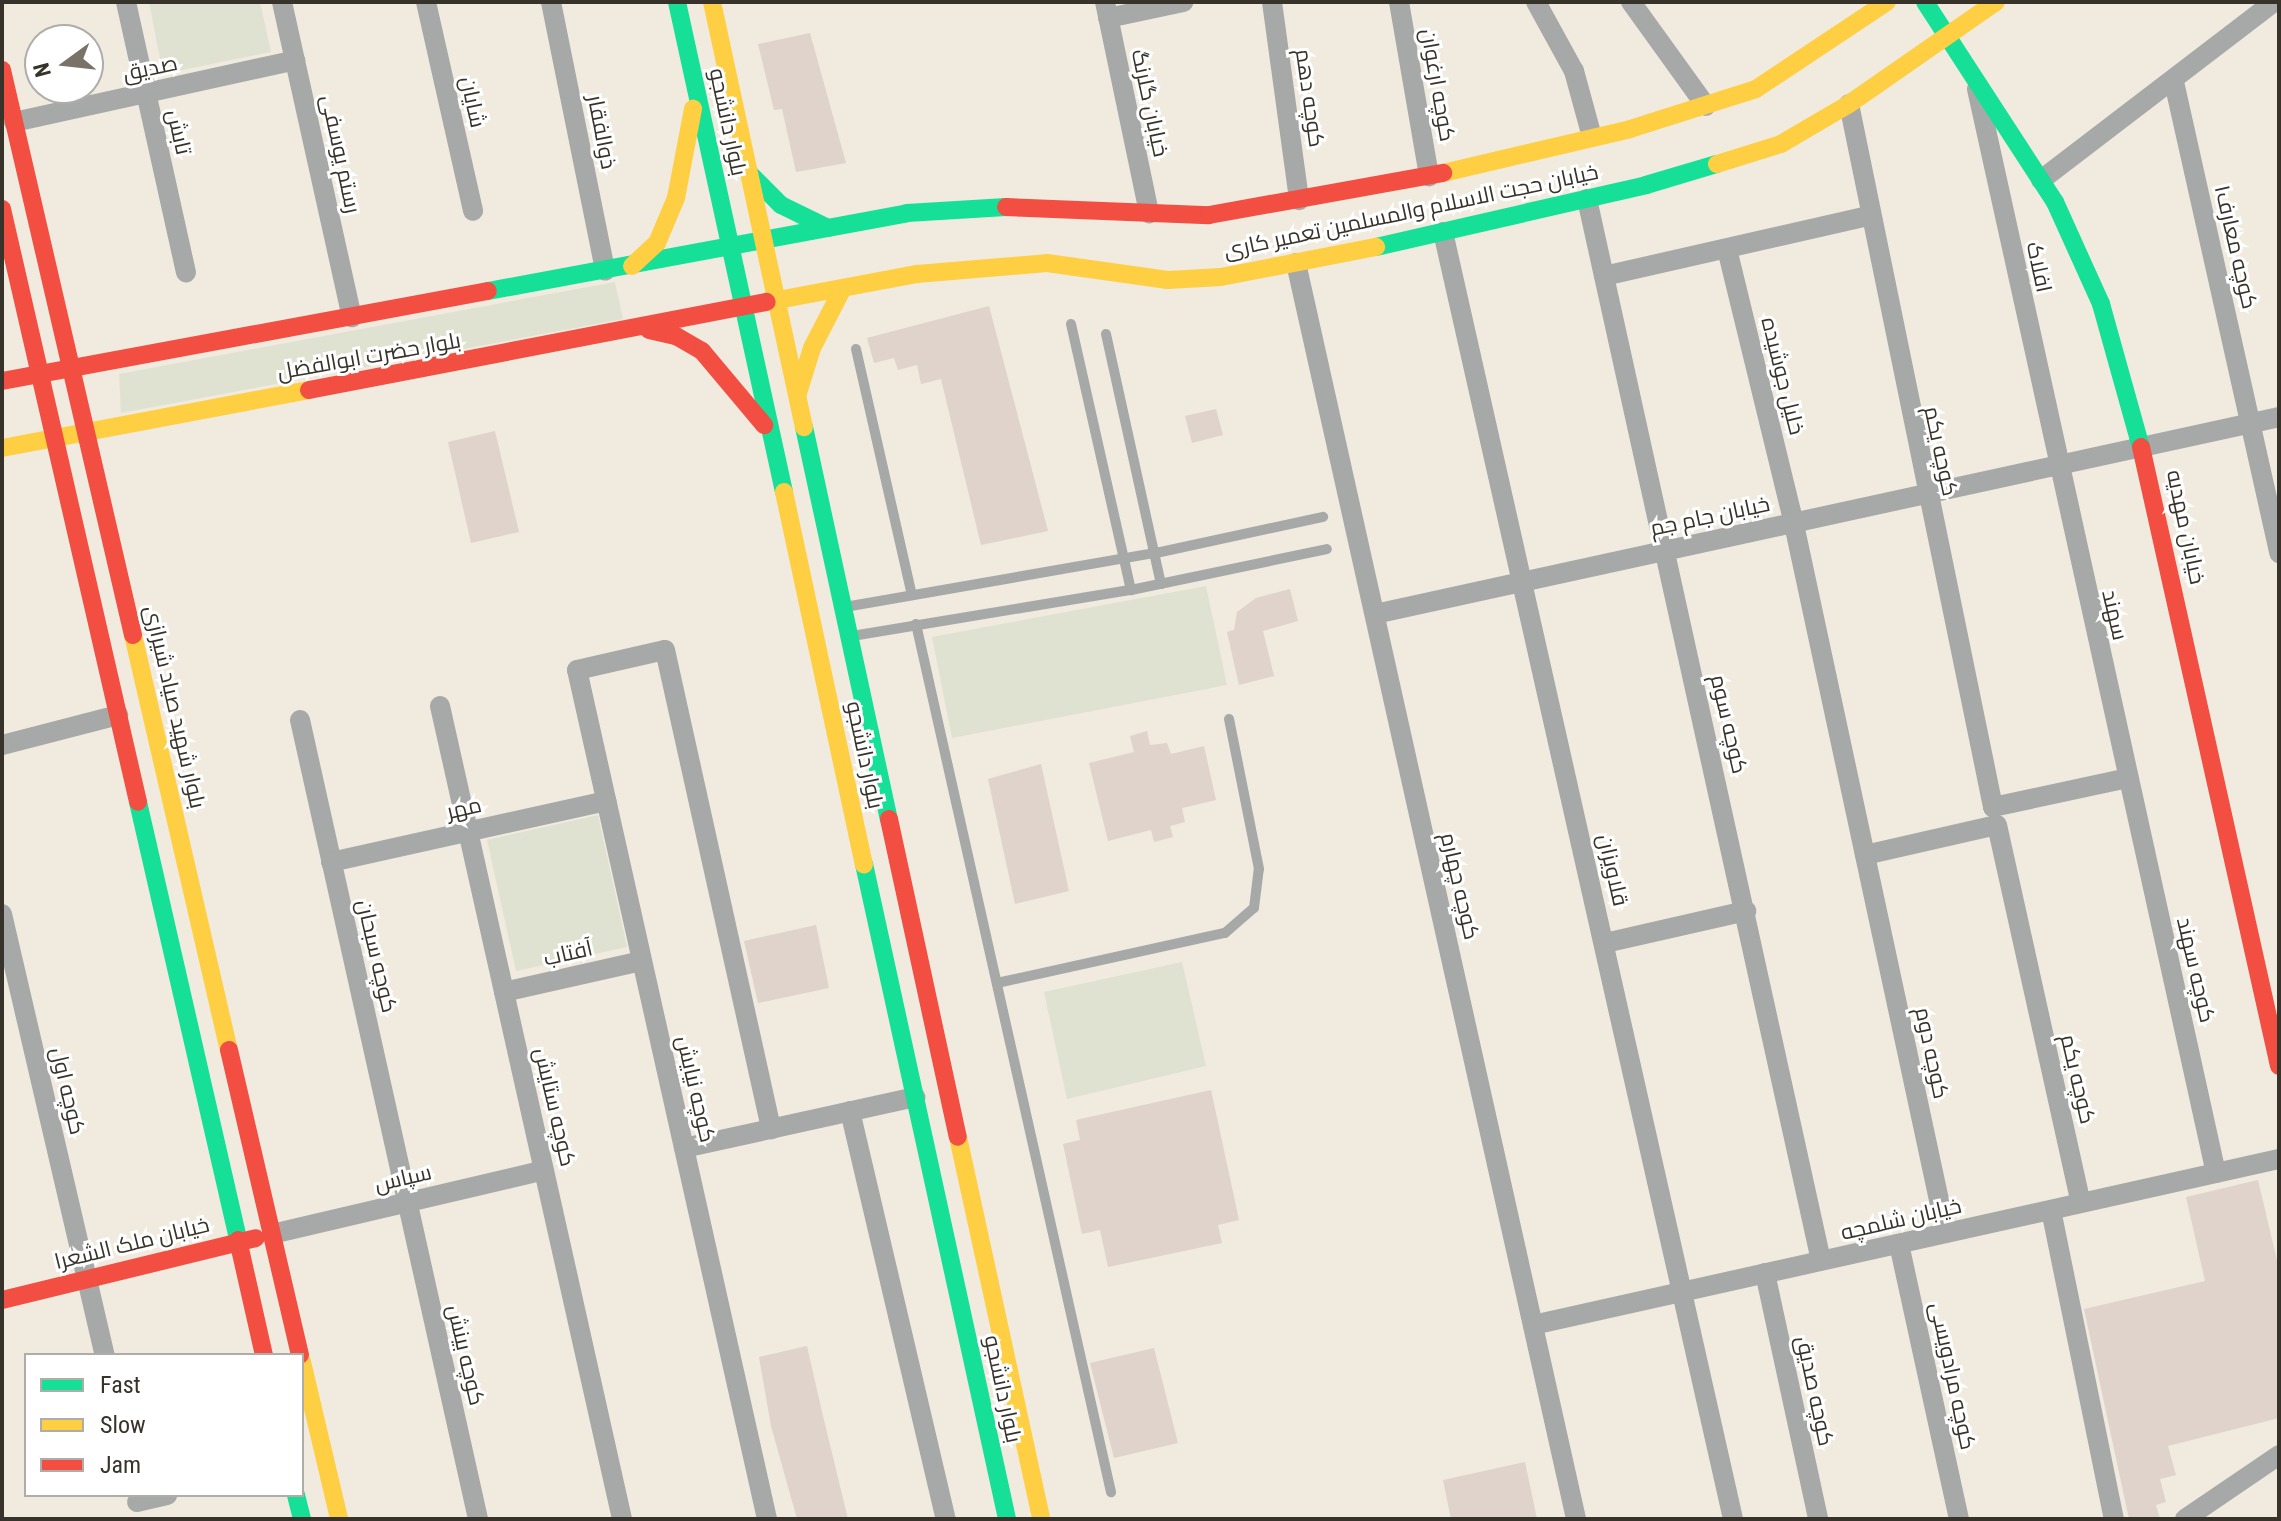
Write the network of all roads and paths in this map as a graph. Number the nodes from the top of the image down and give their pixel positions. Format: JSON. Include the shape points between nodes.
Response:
{"nodes":[{"id":1,"x":126,"y":2,"type":"edge"},
{"id":2,"x":282,"y":2,"type":"edge"},
{"id":3,"x":426,"y":2,"type":"edge"},
{"id":4,"x":551,"y":2,"type":"edge"},
{"id":5,"x":677,"y":2,"type":"edge"},
{"id":6,"x":712,"y":2,"type":"edge"},
{"id":7,"x":1183,"y":2,"type":"edge"},
{"id":8,"x":1272,"y":2,"type":"edge"},
{"id":9,"x":1399,"y":2,"type":"edge"},
{"id":10,"x":1536,"y":2,"type":"edge"},
{"id":11,"x":1631,"y":2,"type":"edge"},
{"id":12,"x":1887,"y":2,"type":"edge"},
{"id":13,"x":1925,"y":2,"type":"edge"},
{"id":14,"x":1996,"y":2,"type":"edge"},
{"id":15,"x":2274,"y":2,"type":"edge"},
{"id":16,"x":1106,"y":10,"type":"edge"},
{"id":17,"x":1946,"y":37,"type":"junction"},
{"id":18,"x":295,"y":60,"type":"junction"},
{"id":19,"x":2,"y":70,"type":"edge"},
{"id":20,"x":1975,"y":81,"type":"junction"},
{"id":21,"x":2174,"y":82,"type":"junction"},
{"id":22,"x":695,"y":85,"type":"junction"},
{"id":23,"x":146,"y":93,"type":"junction"},
{"id":24,"x":1849,"y":104,"type":"junction"},
{"id":25,"x":1706,"y":106,"type":"junction"},
{"id":26,"x":14,"y":122,"type":"junction"},
{"id":27,"x":1592,"y":137,"type":"junction"},
{"id":28,"x":749,"y":173,"type":"junction"},
{"id":29,"x":1429,"y":176,"type":"junction"},
{"id":30,"x":2041,"y":180,"type":"junction"},
{"id":31,"x":1587,"y":199,"type":"junction"},
{"id":32,"x":1299,"y":200,"type":"junction"},
{"id":33,"x":2,"y":209,"type":"edge"},
{"id":34,"x":473,"y":211,"type":"dead end"},
{"id":35,"x":1149,"y":213,"type":"junction"},
{"id":36,"x":1869,"y":216,"type":"junction"},
{"id":37,"x":828,"y":228,"type":"junction"},
{"id":38,"x":1443,"y":232,"type":"junction"},
{"id":39,"x":764,"y":241,"type":"junction"},
{"id":40,"x":730,"y":247,"type":"junction"},
{"id":41,"x":1727,"y":249,"type":"junction"},
{"id":42,"x":1296,"y":263,"type":"junction"},
{"id":43,"x":632,"y":266,"type":"junction"},
{"id":44,"x":605,"y":271,"type":"junction"},
{"id":45,"x":186,"y":272,"type":"dead end"},
{"id":46,"x":1604,"y":276,"type":"junction"},
{"id":47,"x":842,"y":290,"type":"junction"},
{"id":48,"x":777,"y":302,"type":"junction"},
{"id":49,"x":744,"y":309,"type":"junction"},
{"id":50,"x":352,"y":317,"type":"junction"},
{"id":51,"x":1071,"y":324,"type":"dead end"},
{"id":52,"x":644,"y":329,"type":"junction"},
{"id":53,"x":1106,"y":334,"type":"dead end"},
{"id":54,"x":856,"y":349,"type":"dead end"},
{"id":55,"x":72,"y":369,"type":"junction"},
{"id":56,"x":40,"y":375,"type":"junction"},
{"id":57,"x":2,"y":381,"type":"edge"},
{"id":58,"x":798,"y":397,"type":"junction"},
{"id":59,"x":2279,"y":417,"type":"edge"},
{"id":60,"x":2251,"y":423,"type":"junction"},
{"id":61,"x":86,"y":432,"type":"junction"},
{"id":62,"x":771,"y":434,"type":"junction"},
{"id":63,"x":54,"y":438,"type":"junction"},
{"id":64,"x":2143,"y":446,"type":"junction"},
{"id":65,"x":2,"y":448,"type":"edge"},
{"id":66,"x":2056,"y":463,"type":"junction"},
{"id":67,"x":1925,"y":493,"type":"junction"},
{"id":68,"x":1323,"y":517,"type":"dead end"},
{"id":69,"x":1793,"y":518,"type":"junction"},
{"id":70,"x":1327,"y":549,"type":"dead end"},
{"id":71,"x":1666,"y":550,"type":"junction"},
{"id":72,"x":1156,"y":553,"type":"junction"},
{"id":73,"x":2279,"y":553,"type":"edge"},
{"id":74,"x":1123,"y":555,"type":"junction"},
{"id":75,"x":1524,"y":581,"type":"junction"},
{"id":76,"x":1161,"y":584,"type":"junction"},
{"id":77,"x":1131,"y":590,"type":"junction"},
{"id":78,"x":912,"y":595,"type":"junction"},
{"id":79,"x":843,"y":608,"type":"junction"},
{"id":80,"x":1375,"y":614,"type":"junction"},
{"id":81,"x":916,"y":624,"type":"junction"},
{"id":82,"x":850,"y":637,"type":"junction"},
{"id":83,"x":440,"y":706,"type":"dead end"},
{"id":84,"x":118,"y":715,"type":"junction"},
{"id":85,"x":1229,"y":719,"type":"dead end"},
{"id":86,"x":300,"y":720,"type":"dead end"},
{"id":87,"x":2,"y":745,"type":"edge"},
{"id":88,"x":2128,"y":778,"type":"junction"},
{"id":89,"x":606,"y":801,"type":"junction"},
{"id":90,"x":1995,"y":816,"type":"junction"},
{"id":91,"x":468,"y":832,"type":"junction"},
{"id":92,"x":1865,"y":855,"type":"junction"},
{"id":93,"x":331,"y":862,"type":"junction"},
{"id":94,"x":1746,"y":911,"type":"junction"},
{"id":95,"x":2,"y":914,"type":"edge"},
{"id":96,"x":1605,"y":943,"type":"junction"},
{"id":97,"x":642,"y":961,"type":"junction"},
{"id":98,"x":997,"y":983,"type":"junction"},
{"id":99,"x":504,"y":992,"type":"junction"},
{"id":100,"x":2279,"y":1066,"type":"edge"},
{"id":101,"x":915,"y":1097,"type":"junction"},
{"id":102,"x":850,"y":1111,"type":"junction"},
{"id":103,"x":771,"y":1129,"type":"junction"},
{"id":104,"x":684,"y":1148,"type":"junction"},
{"id":105,"x":2279,"y":1159,"type":"edge"},
{"id":106,"x":544,"y":1170,"type":"junction"},
{"id":107,"x":2216,"y":1173,"type":"junction"},
{"id":108,"x":407,"y":1202,"type":"junction"},
{"id":109,"x":2081,"y":1203,"type":"junction"},
{"id":110,"x":2051,"y":1210,"type":"junction"},
{"id":111,"x":1946,"y":1233,"type":"junction"},
{"id":112,"x":272,"y":1234,"type":"junction"},
{"id":113,"x":239,"y":1242,"type":"junction"},
{"id":114,"x":1899,"y":1244,"type":"junction"},
{"id":115,"x":1821,"y":1261,"type":"junction"},
{"id":116,"x":1765,"y":1273,"type":"junction"},
{"id":117,"x":88,"y":1279,"type":"junction"},
{"id":118,"x":1683,"y":1292,"type":"junction"},
{"id":119,"x":2,"y":1300,"type":"edge"},
{"id":120,"x":1533,"y":1325,"type":"junction"},
{"id":121,"x":105,"y":1353,"type":"edge"},
{"id":122,"x":264,"y":1353,"type":"edge"},
{"id":123,"x":300,"y":1353,"type":"edge"},
{"id":124,"x":304,"y":1370,"type":"edge"},
{"id":125,"x":2279,"y":1455,"type":"edge"},
{"id":126,"x":1111,"y":1492,"type":"dead end"},
{"id":127,"x":161,"y":1497,"type":"edge"},
{"id":128,"x":296,"y":1497,"type":"edge"},
{"id":129,"x":138,"y":1505,"type":"edge"},
{"id":130,"x":302,"y":1519,"type":"edge"},
{"id":131,"x":339,"y":1519,"type":"edge"},
{"id":132,"x":478,"y":1519,"type":"edge"},
{"id":133,"x":622,"y":1519,"type":"edge"},
{"id":134,"x":767,"y":1519,"type":"edge"},
{"id":135,"x":946,"y":1519,"type":"edge"},
{"id":136,"x":1007,"y":1519,"type":"edge"},
{"id":137,"x":1041,"y":1519,"type":"edge"},
{"id":138,"x":1576,"y":1519,"type":"edge"},
{"id":139,"x":1733,"y":1519,"type":"edge"},
{"id":140,"x":1818,"y":1519,"type":"edge"},
{"id":141,"x":1959,"y":1519,"type":"edge"},
{"id":142,"x":2114,"y":1519,"type":"edge"},
{"id":143,"x":2185,"y":1519,"type":"edge"}],
"edges":[{"from":1,"to":23,"type":"street","name":"تابش"},
{"from":2,"to":18,"type":"street","name":"رستم یوسفی"},
{"from":3,"to":34,"type":"street","name":"شایان"},
{"from":4,"to":44,"type":"street","name":"ذوالفقار"},
{"from":5,"to":22,"type":"main road","name":"بلوار دانشجو"},
{"from":6,"to":28,"type":"main road","name":"بلوار دانشجو"},
{"from":7,"to":16,"type":"street"},
{"from":8,"to":32,"type":"street","name":"کوچه دهم"},
{"from":9,"to":29,"type":"street","name":"کوچه ارغوان"},
{"from":10,"to":27,"type":"street","via":[[1574,71]]},
{"from":11,"to":25,"type":"street"},
{"from":12,"to":25,"type":"main road","name":"خیابان حجت الاسلام والمسلمین تعمیر کاری","via":[[1756,89]]},
{"from":13,"to":17,"type":"main road","name":"خیابان مهدیه"},
{"from":14,"to":17,"type":"main road","name":"خیابان حجت الاسلام والمسلمین تعمیر کاری"},
{"from":15,"to":21,"type":"street"},
{"from":16,"to":35,"type":"street","name":"خیابان گلرنگ"},
{"from":17,"to":20,"type":"main road","name":"خیابان مهدیه"},
{"from":17,"to":24,"type":"main road","name":"خیابان حجت الاسلام والمسلمین تعمیر کاری"},
{"from":18,"to":23,"type":"street","name":"صدیق"},
{"from":18,"to":50,"type":"street","name":"رستم یوسفی"},
{"from":19,"to":26,"type":"main road","name":"بلوار شهید صیاد شیرازی"},
{"from":20,"to":30,"type":"main road","name":"خیابان مهدیه"},
{"from":20,"to":66,"type":"street","name":"افلاک"},
{"from":21,"to":30,"type":"street"},
{"from":21,"to":60,"type":"street","name":"کوچه معارف۱"},
{"from":22,"to":40,"type":"main road","name":"بلوار دانشجو"},
{"from":22,"to":43,"type":"main road","via":[[676,198],[657,243]]},
{"from":23,"to":26,"type":"street","name":"صدیق"},
{"from":23,"to":45,"type":"street","name":"تابش"},
{"from":24,"to":31,"type":"main road","name":"خیابان حجت الاسلام والمسلمین تعمیر کاری","via":[[1781,144]]},
{"from":24,"to":36,"type":"street","name":"کوچه یکم"},
{"from":25,"to":27,"type":"main road","name":"خیابان حجت الاسلام والمسلمین تعمیر کاری"},
{"from":26,"to":55,"type":"main road","name":"بلوار شهید صیاد شیرازی"},
{"from":27,"to":29,"type":"main road","name":"خیابان حجت الاسلام والمسلمین تعمیر کاری"},
{"from":28,"to":37,"type":"main road","via":[[781,205]]},
{"from":28,"to":39,"type":"main road","name":"بلوار دانشجو"},
{"from":29,"to":32,"type":"main road","name":"خیابان حجت الاسلام والمسلمین تعمیر کاری"},
{"from":30,"to":64,"type":"main road","name":"خیابان مهدیه","via":[[2101,304]]},
{"from":31,"to":38,"type":"main road","name":"خیابان حجت الاسلام والمسلمین تعمیر کاری"},
{"from":31,"to":46,"type":"street","name":"کوچه سوم"},
{"from":32,"to":35,"type":"main road","name":"خیابان حجت الاسلام والمسلمین تعمیر کاری","via":[[1209,215]]},
{"from":33,"to":56,"type":"main road"},
{"from":35,"to":37,"type":"main road","name":"خیابان حجت الاسلام والمسلمین تعمیر کاری","via":[[989,205]]},
{"from":36,"to":41,"type":"street"},
{"from":36,"to":67,"type":"street","name":"کوچه یکم"},
{"from":37,"to":39,"type":"main road","name":"خیابان حجت الاسلام والمسلمین تعمیر کاری"},
{"from":38,"to":42,"type":"main road","name":"خیابان حجت الاسلام والمسلمین تعمیر کاری"},
{"from":38,"to":75,"type":"street","name":"قلاویزان"},
{"from":39,"to":40,"type":"main road","name":"خیابان حجت الاسلام والمسلمین تعمیر کاری"},
{"from":39,"to":48,"type":"main road","name":"بلوار دانشجو"},
{"from":40,"to":43,"type":"main road","name":"بلوار حضرت ابوالفضل"},
{"from":40,"to":49,"type":"main road","name":"بلوار دانشجو"},
{"from":41,"to":46,"type":"street"},
{"from":41,"to":69,"type":"street","name":"خلیل جوشیده"},
{"from":42,"to":47,"type":"main road","name":"خیابان حجت الاسلام والمسلمین تعمیر کاری","via":[[1168,280],[1047,263],[917,274]]},
{"from":42,"to":80,"type":"street","name":"کوچه چهارم"},
{"from":43,"to":44,"type":"main road","name":"بلوار حضرت ابوالفضل"},
{"from":44,"to":50,"type":"main road","name":"بلوار حضرت ابوالفضل"},
{"from":46,"to":71,"type":"street","name":"کوچه سوم"},
{"from":47,"to":48,"type":"main road","name":"خیابان حجت الاسلام والمسلمین تعمیر کاری"},
{"from":47,"to":58,"type":"main road","via":[[808,356]]},
{"from":48,"to":49,"type":"main road","name":"خیابان حجت الاسلام والمسلمین تعمیر کاری"},
{"from":48,"to":58,"type":"main road","name":"بلوار دانشجو"},
{"from":49,"to":52,"type":"main road","name":"بلوار حضرت ابوالفضل"},
{"from":49,"to":62,"type":"main road","name":"بلوار دانشجو"},
{"from":50,"to":55,"type":"main road","name":"بلوار حضرت ابوالفضل"},
{"from":51,"to":74,"type":"lane"},
{"from":52,"to":61,"type":"main road","name":"بلوار حضرت ابوالفضل"},
{"from":52,"to":62,"type":"main road","via":[[676,336],[702,351]]},
{"from":53,"to":72,"type":"lane"},
{"from":54,"to":78,"type":"lane"},
{"from":55,"to":56,"type":"main road","name":"بلوار حضرت ابوالفضل"},
{"from":55,"to":61,"type":"main road","name":"بلوار شهید صیاد شیرازی"},
{"from":56,"to":57,"type":"main road","name":"بلوار حضرت ابوالفضل"},
{"from":56,"to":63,"type":"main road"},
{"from":58,"to":79,"type":"main road","name":"بلوار دانشجو"},
{"from":59,"to":60,"type":"street","name":"خیابان جام جم"},
{"from":60,"to":64,"type":"street","name":"خیابان جام جم"},
{"from":60,"to":73,"type":"street","name":"کوچه معارف۱"},
{"from":61,"to":63,"type":"main road","name":"بلوار حضرت ابوالفضل"},
{"from":61,"to":112,"type":"main road","name":"بلوار شهید صیاد شیرازی"},
{"from":62,"to":101,"type":"main road","name":"بلوار دانشجو"},
{"from":63,"to":65,"type":"main road","name":"بلوار حضرت ابوالفضل"},
{"from":63,"to":84,"type":"main road"},
{"from":64,"to":66,"type":"street","name":"خیابان جام جم"},
{"from":64,"to":100,"type":"main road","name":"خیابان مهدیه"},
{"from":66,"to":67,"type":"street","name":"خیابان جام جم"},
{"from":66,"to":88,"type":"street","name":"سهند"},
{"from":67,"to":69,"type":"street","name":"خیابان جام جم"},
{"from":67,"to":90,"type":"street","name":"کوچه یکم"},
{"from":68,"to":72,"type":"lane"},
{"from":69,"to":71,"type":"street","name":"خیابان جام جم"},
{"from":69,"to":92,"type":"street","name":"خلیل جوشیده"},
{"from":70,"to":76,"type":"lane"},
{"from":71,"to":75,"type":"street","name":"خیابان جام جم"},
{"from":71,"to":94,"type":"street","name":"کوچه سوم"},
{"from":72,"to":74,"type":"lane"},
{"from":72,"to":76,"type":"lane"},
{"from":74,"to":77,"type":"lane"},
{"from":74,"to":78,"type":"lane"},
{"from":75,"to":80,"type":"street","name":"خیابان جام جم"},
{"from":75,"to":96,"type":"street","name":"قلاویزان"},
{"from":76,"to":77,"type":"lane"},
{"from":77,"to":81,"type":"lane"},
{"from":78,"to":79,"type":"lane"},
{"from":79,"to":82,"type":"main road","name":"بلوار دانشجو"},
{"from":80,"to":120,"type":"street","name":"کوچه چهارم"},
{"from":81,"to":82,"type":"lane"},
{"from":81,"to":98,"type":"lane"},
{"from":82,"to":137,"type":"main road","name":"بلوار دانشجو"},
{"from":83,"to":91,"type":"street","name":"کوچه ستایش"},
{"from":84,"to":87,"type":"street"},
{"from":84,"to":113,"type":"main road"},
{"from":85,"to":98,"type":"lane","via":[[1259,869],[1254,908],[1225,933]]},
{"from":86,"to":93,"type":"street","name":"کوچه سبحان"},
{"from":88,"to":90,"type":"street"},
{"from":88,"to":107,"type":"street","name":"کوچه سهند"},
{"from":89,"to":91,"type":"street","name":"مهر"},
{"from":89,"to":97,"type":"street","name":"كوچه نيايش"},
{"from":89,"to":103,"type":"street","name":"كوچه نيايش","via":[[577,670],[665,650]]},
{"from":90,"to":92,"type":"street"},
{"from":90,"to":109,"type":"street","name":"کوچه یکم"},
{"from":91,"to":93,"type":"street","name":"مهر"},
{"from":91,"to":99,"type":"street","name":"کوچه ستایش"},
{"from":92,"to":111,"type":"street","name":"کوچه دوم"},
{"from":93,"to":108,"type":"street","name":"کوچه سبحان"},
{"from":94,"to":96,"type":"street"},
{"from":94,"to":115,"type":"street","name":"کوچه سوم"},
{"from":95,"to":117,"type":"street","name":"کوچه اول"},
{"from":96,"to":118,"type":"street","name":"قلاویزان"},
{"from":97,"to":99,"type":"street","name":"آفتاب"},
{"from":97,"to":104,"type":"street","name":"كوچه نيايش"},
{"from":98,"to":126,"type":"lane"},
{"from":99,"to":106,"type":"street","name":"کوچه ستایش"},
{"from":101,"to":102,"type":"street"},
{"from":101,"to":136,"type":"main road","name":"بلوار دانشجو"},
{"from":102,"to":103,"type":"street"},
{"from":102,"to":135,"type":"street"},
{"from":103,"to":104,"type":"street"},
{"from":104,"to":134,"type":"street","name":"كوچه نيايش"},
{"from":105,"to":107,"type":"street","name":"خیابان شلمچه"},
{"from":106,"to":108,"type":"street","name":"سپاس"},
{"from":106,"to":133,"type":"street","name":"کوچه ستایش"},
{"from":107,"to":109,"type":"street","name":"خیابان شلمچه"},
{"from":108,"to":112,"type":"street","name":"سپاس"},
{"from":108,"to":132,"type":"street","name":"کوچه بینش"},
{"from":109,"to":110,"type":"street","name":"خیابان شلمچه"},
{"from":110,"to":111,"type":"street","name":"خیابان شلمچه"},
{"from":110,"to":142,"type":"street"},
{"from":111,"to":114,"type":"street","name":"خیابان شلمچه"},
{"from":112,"to":113,"type":"main road","name":"خیابان ملک الشعرا"},
{"from":112,"to":123,"type":"main road","name":"بلوار شهید صیاد شیرازی"},
{"from":113,"to":117,"type":"main road","name":"خیابان ملک الشعرا"},
{"from":113,"to":122,"type":"main road"},
{"from":114,"to":115,"type":"street","name":"خیابان شلمچه"},
{"from":114,"to":141,"type":"street","name":"کوچه مرادویسی"},
{"from":115,"to":116,"type":"street","name":"خیابان شلمچه"},
{"from":116,"to":118,"type":"street","name":"خیابان شلمچه"},
{"from":116,"to":140,"type":"street","name":"کوچه صدیق"},
{"from":117,"to":119,"type":"main road","name":"خیابان ملک الشعرا"},
{"from":117,"to":121,"type":"street"},
{"from":118,"to":120,"type":"street","name":"خیابان شلمچه"},
{"from":118,"to":139,"type":"street","name":"قلاویزان"},
{"from":120,"to":138,"type":"street","name":"کوچه چهارم"},
{"from":124,"to":131,"type":"main road"},
{"from":125,"to":143,"type":"street"},
{"from":127,"to":129,"type":"street"},
{"from":128,"to":130,"type":"main road"}]}
